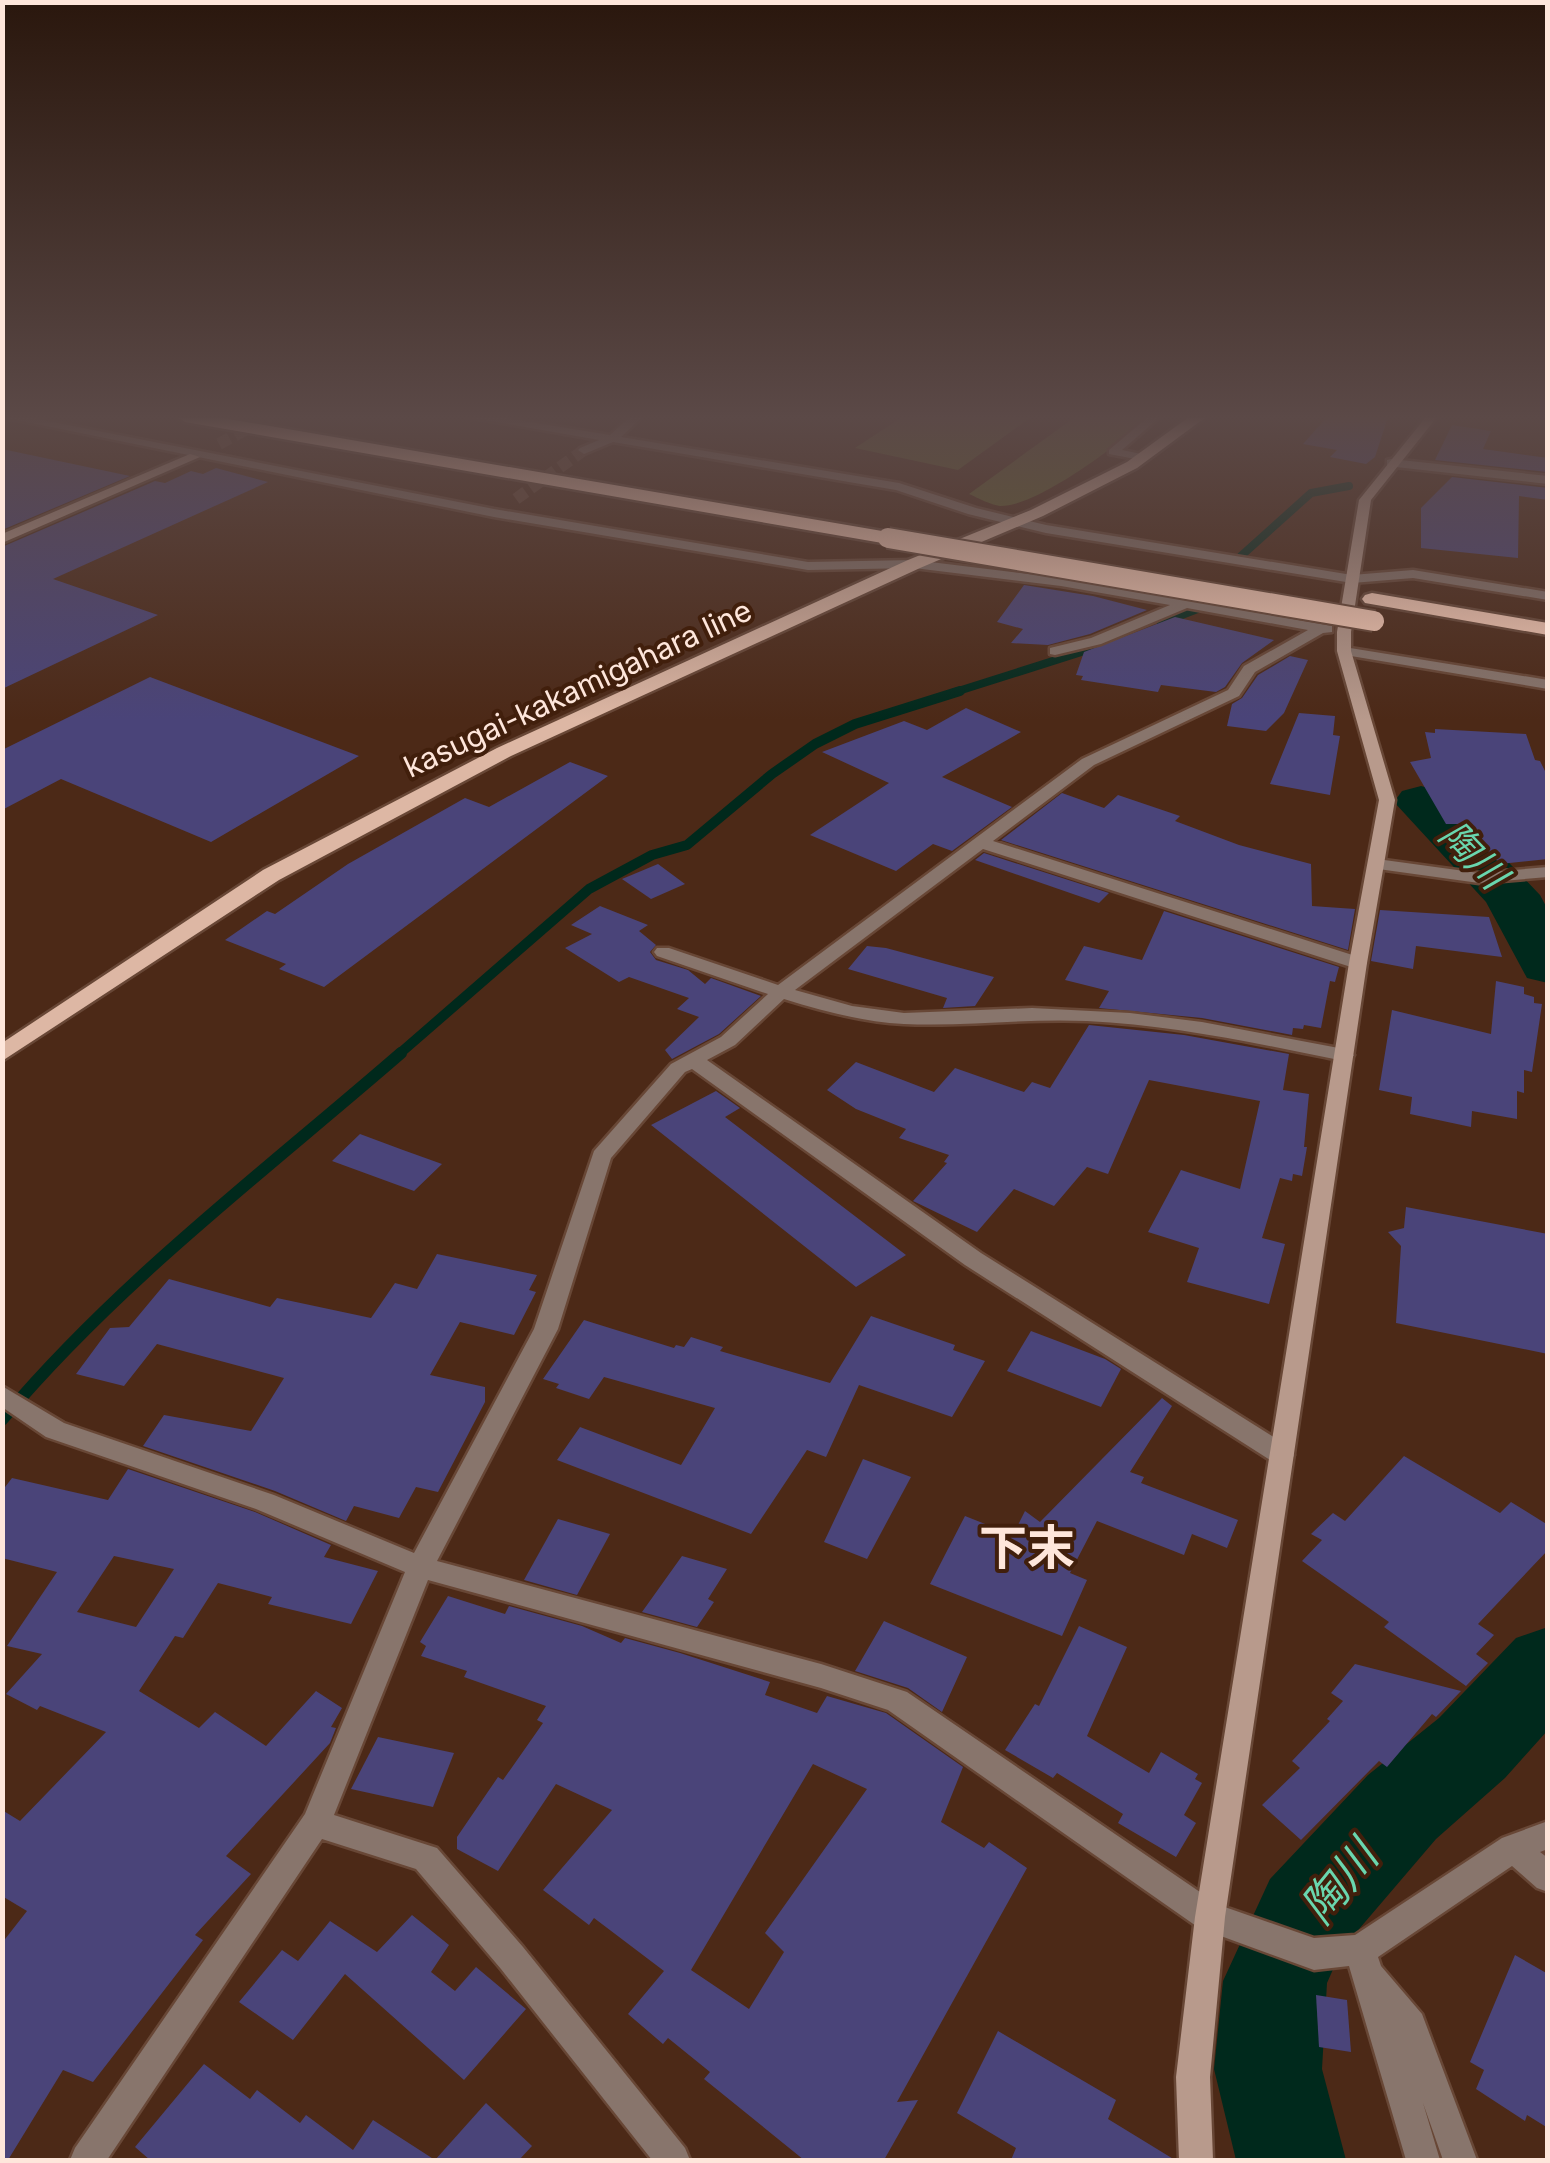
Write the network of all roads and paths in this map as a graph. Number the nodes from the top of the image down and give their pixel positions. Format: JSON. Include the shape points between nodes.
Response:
{"nodes":[{"id":1,"x":51,"y":518,"type":"edge"},
{"id":2,"x":523,"y":518,"type":"edge"},
{"id":3,"x":770,"y":518,"type":"edge"},
{"id":4,"x":875,"y":518,"type":"edge"},
{"id":5,"x":998,"y":518,"type":"edge"},
{"id":6,"x":1024,"y":518,"type":"edge"},
{"id":7,"x":1361,"y":518,"type":"edge"},
{"id":8,"x":1014,"y":523,"type":"junction"},
{"id":9,"x":2,"y":539,"type":"edge"},
{"id":10,"x":914,"y":564,"type":"junction"},
{"id":11,"x":1352,"y":580,"type":"junction"},
{"id":12,"x":1548,"y":596,"type":"edge"},
{"id":13,"x":1188,"y":604,"type":"junction"},
{"id":14,"x":1373,"y":610,"type":"junction"},
{"id":15,"x":1548,"y":629,"type":"edge"},
{"id":16,"x":1336,"y":637,"type":"junction"},
{"id":17,"x":1055,"y":651,"type":"dead end"},
{"id":18,"x":1548,"y":651,"type":"edge"},
{"id":19,"x":1548,"y":686,"type":"edge"},
{"id":20,"x":983,"y":843,"type":"junction"},
{"id":21,"x":1377,"y":864,"type":"junction"},
{"id":22,"x":1548,"y":872,"type":"edge"},
{"id":23,"x":663,"y":952,"type":"dead end"},
{"id":24,"x":1358,"y":963,"type":"junction"},
{"id":25,"x":784,"y":990,"type":"junction"},
{"id":26,"x":2,"y":1054,"type":"edge"},
{"id":27,"x":1344,"y":1055,"type":"junction"},
{"id":28,"x":693,"y":1060,"type":"junction"},
{"id":29,"x":2,"y":1395,"type":"edge"},
{"id":30,"x":1282,"y":1455,"type":"junction"},
{"id":31,"x":420,"y":1567,"type":"junction"},
{"id":32,"x":316,"y":1823,"type":"junction"},
{"id":33,"x":1548,"y":1835,"type":"edge"},
{"id":34,"x":1513,"y":1848,"type":"junction"},
{"id":35,"x":1548,"y":1878,"type":"edge"},
{"id":36,"x":1210,"y":1917,"type":"junction"},
{"id":37,"x":1363,"y":1960,"type":"junction"},
{"id":38,"x":87,"y":2160,"type":"edge"},
{"id":39,"x":673,"y":2160,"type":"edge"},
{"id":40,"x":1196,"y":2160,"type":"edge"},
{"id":41,"x":1423,"y":2160,"type":"edge"},
{"id":42,"x":1460,"y":2160,"type":"edge"}],
"edges":[{"from":1,"to":9,"type":"street"},
{"from":2,"to":10,"type":"street","via":[[808,566]]},
{"from":3,"to":14,"type":"highway","bridge":true},
{"from":4,"to":14,"type":"highway"},
{"from":5,"to":8,"type":"street"},
{"from":6,"to":8,"type":"main road","name":"kasugai-kakamigahara line"},
{"from":7,"to":11,"type":"street"},
{"from":8,"to":10,"type":"main road","name":"kasugai-kakamigahara line"},
{"from":8,"to":11,"type":"street"},
{"from":10,"to":13,"type":"street"},
{"from":10,"to":26,"type":"main road","name":"kasugai-kakamigahara line","via":[[504,752],[272,875]]},
{"from":11,"to":12,"type":"street","via":[[1413,574]]},
{"from":11,"to":16,"type":"street"},
{"from":13,"to":16,"type":"street"},
{"from":13,"to":17,"type":"street"},
{"from":14,"to":15,"type":"highway"},
{"from":14,"to":18,"type":"highway"},
{"from":16,"to":19,"type":"street"},
{"from":16,"to":20,"type":"street","via":[[1249,669],[1234,693],[1088,762]]},
{"from":16,"to":21,"type":"street","via":[[1387,800]]},
{"from":20,"to":24,"type":"street"},
{"from":20,"to":25,"type":"street"},
{"from":21,"to":22,"type":"street","via":[[1479,878]]},
{"from":21,"to":24,"type":"street"},
{"from":23,"to":25,"type":"street"},
{"from":24,"to":27,"type":"street"},
{"from":25,"to":27,"type":"street","via":[[852,1012],[909,1020],[1123,1018]]},
{"from":25,"to":28,"type":"street","via":[[728,1042]]},
{"from":27,"to":30,"type":"street"},
{"from":28,"to":30,"type":"street","via":[[973,1259]]},
{"from":28,"to":31,"type":"street","via":[[678,1068],[601,1156],[546,1329]]},
{"from":29,"to":31,"type":"street","via":[[55,1430],[265,1502]]},
{"from":30,"to":36,"type":"street"},
{"from":31,"to":32,"type":"street"},
{"from":31,"to":36,"type":"street","via":[[897,1701]]},
{"from":32,"to":38,"type":"street"},
{"from":32,"to":39,"type":"street","via":[[426,1858]]},
{"from":33,"to":34,"type":"street"},
{"from":34,"to":35,"type":"street"},
{"from":34,"to":37,"type":"street"},
{"from":36,"to":37,"type":"street","via":[[1270,1942]]},
{"from":36,"to":40,"type":"street","via":[[1193,2077]]},
{"from":37,"to":41,"type":"street"},
{"from":37,"to":42,"type":"street","via":[[1411,2025]]}]}
